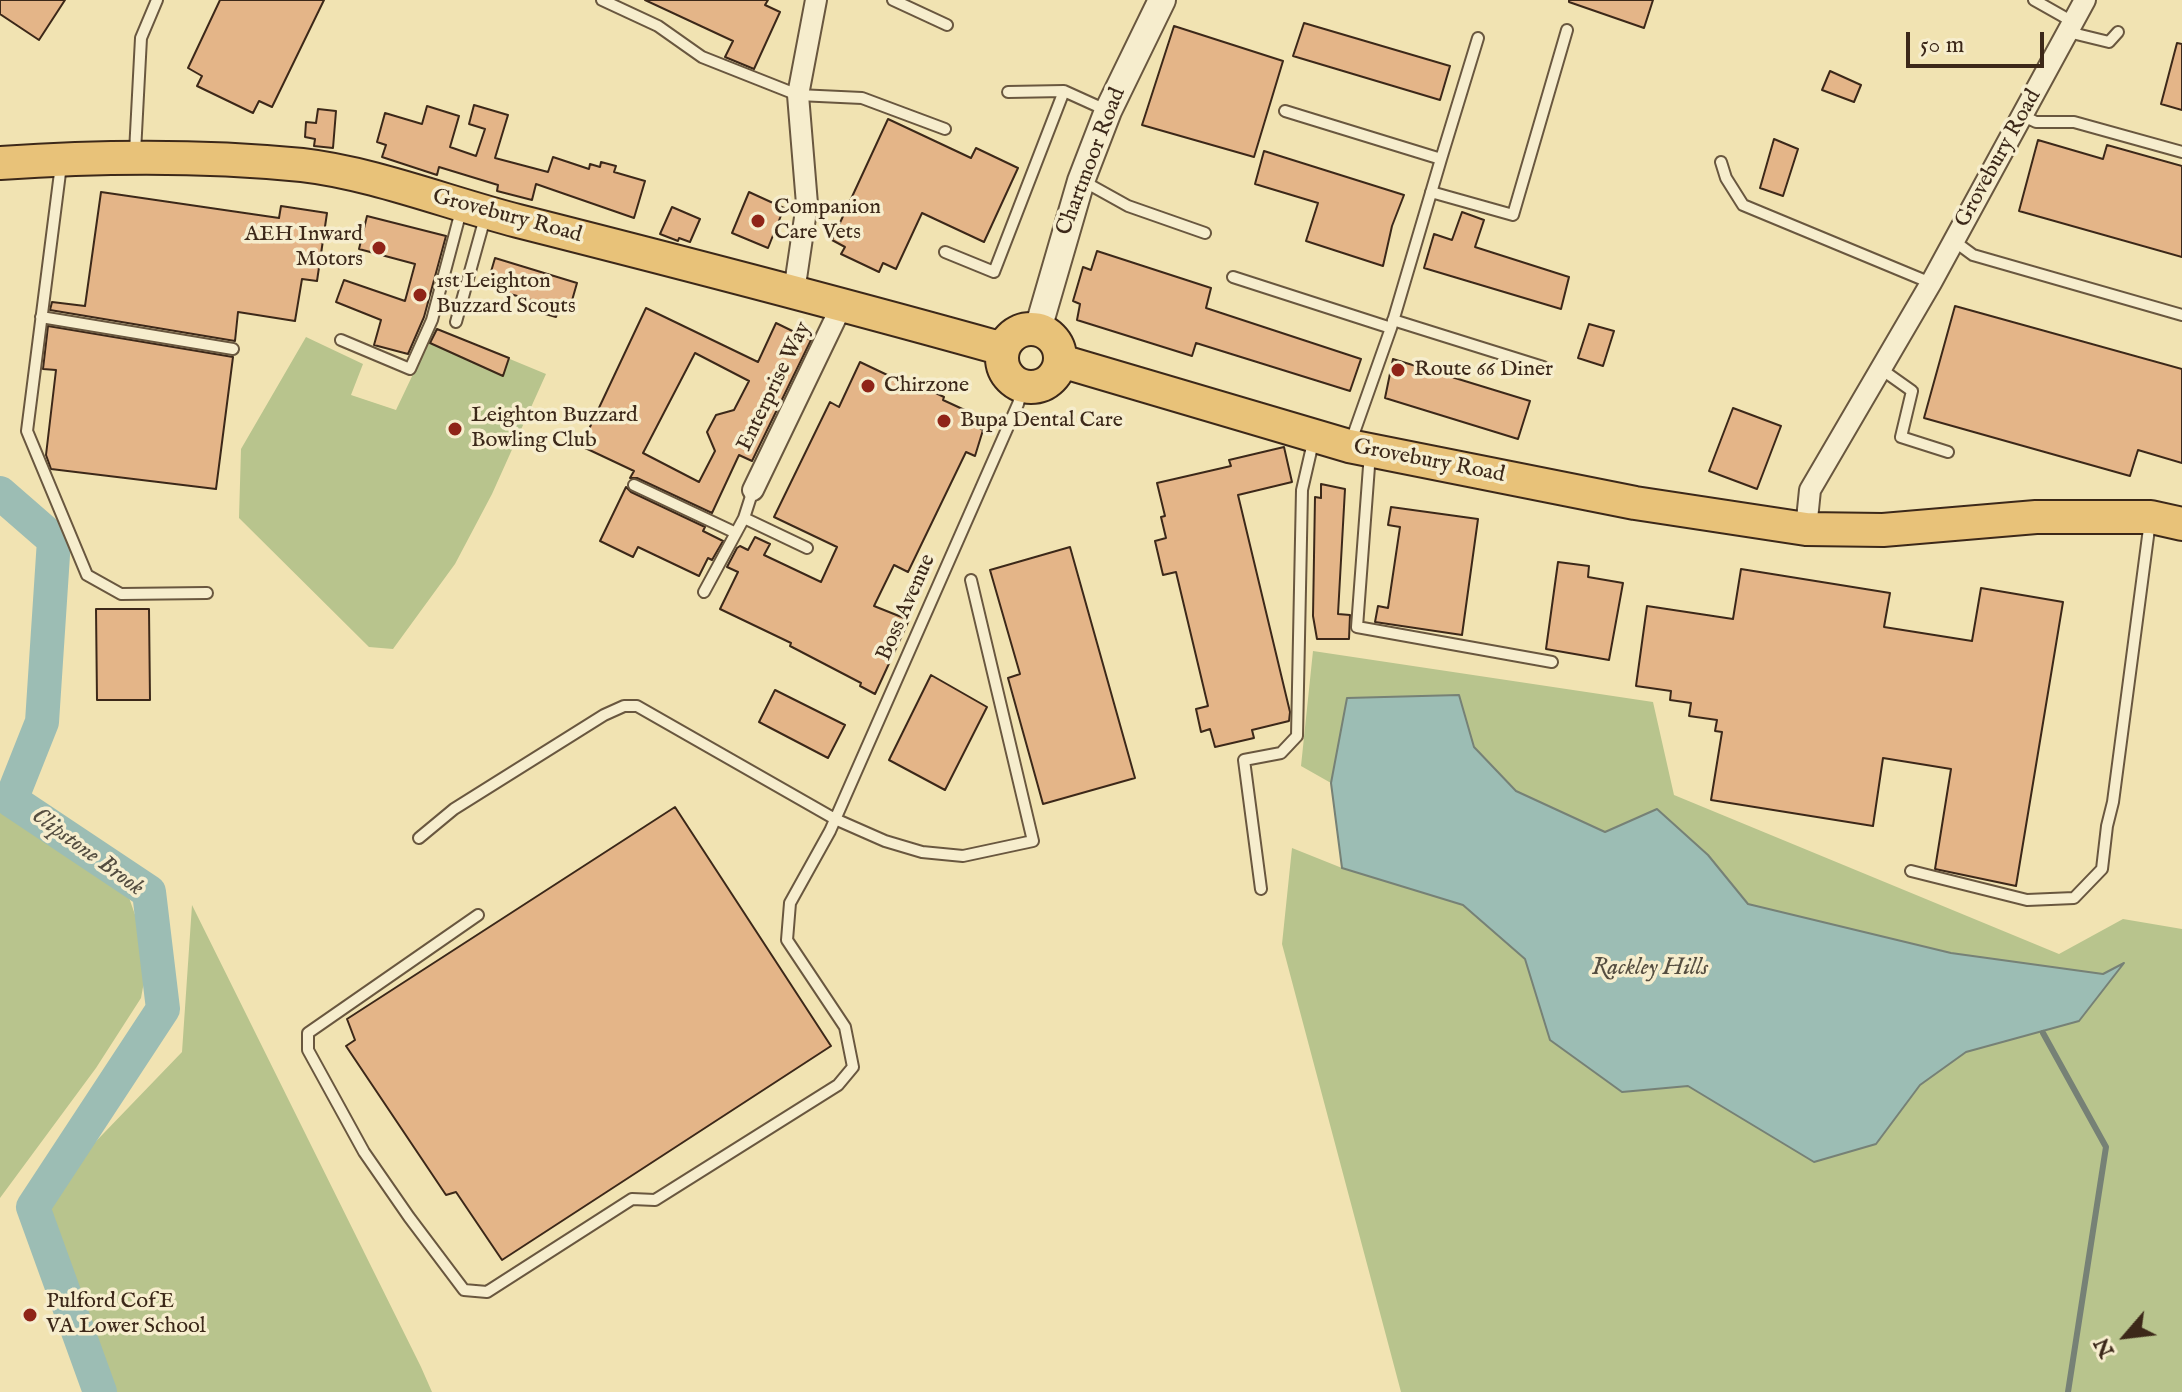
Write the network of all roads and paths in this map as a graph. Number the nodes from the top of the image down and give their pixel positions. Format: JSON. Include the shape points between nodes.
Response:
{"nodes":[{"id":1,"x":157,"y":0,"type":"edge"},
{"id":2,"x":602,"y":0,"type":"edge"},
{"id":3,"x":816,"y":0,"type":"edge"},
{"id":4,"x":893,"y":0,"type":"edge"},
{"id":5,"x":1162,"y":0,"type":"edge"},
{"id":6,"x":2034,"y":0,"type":"edge"},
{"id":7,"x":2085,"y":0,"type":"edge"},
{"id":8,"x":947,"y":25,"type":"dead end"},
{"id":9,"x":2070,"y":27,"type":"junction"},
{"id":10,"x":1567,"y":30,"type":"dead end"},
{"id":11,"x":2118,"y":32,"type":"dead end"},
{"id":12,"x":1478,"y":38,"type":"dead end"},
{"id":13,"x":1064,"y":91,"type":"junction"},
{"id":14,"x":1008,"y":92,"type":"dead end"},
{"id":15,"x":798,"y":95,"type":"junction"},
{"id":16,"x":1108,"y":111,"type":"junction"},
{"id":17,"x":1285,"y":111,"type":"dead end"},
{"id":18,"x":2023,"y":116,"type":"junction"},
{"id":19,"x":945,"y":129,"type":"dead end"},
{"id":20,"x":2182,"y":152,"type":"edge"},
{"id":21,"x":135,"y":158,"type":"junction"},
{"id":22,"x":62,"y":159,"type":"junction"},
{"id":23,"x":1441,"y":159,"type":"junction"},
{"id":24,"x":1721,"y":162,"type":"dead end"},
{"id":25,"x":0,"y":163,"type":"edge"},
{"id":26,"x":1081,"y":181,"type":"junction"},
{"id":27,"x":1431,"y":192,"type":"junction"},
{"id":28,"x":474,"y":209,"type":"junction"},
{"id":29,"x":1205,"y":233,"type":"dead end"},
{"id":30,"x":1954,"y":241,"type":"junction"},
{"id":31,"x":945,"y":252,"type":"dead end"},
{"id":32,"x":1233,"y":277,"type":"dead end"},
{"id":33,"x":1931,"y":283,"type":"junction"},
{"id":34,"x":794,"y":292,"type":"junction"},
{"id":35,"x":842,"y":305,"type":"junction"},
{"id":36,"x":2182,"y":315,"type":"edge"},
{"id":37,"x":41,"y":317,"type":"junction"},
{"id":38,"x":456,"y":322,"type":"dead end"},
{"id":39,"x":1392,"y":324,"type":"junction"},
{"id":40,"x":1038,"y":329,"type":"junction"},
{"id":41,"x":341,"y":340,"type":"dead end"},
{"id":42,"x":233,"y":349,"type":"dead end"},
{"id":43,"x":1003,"y":349,"type":"junction"},
{"id":44,"x":1061,"y":361,"type":"junction"},
{"id":45,"x":1543,"y":367,"type":"dead end"},
{"id":46,"x":1879,"y":368,"type":"junction"},
{"id":47,"x":1023,"y":386,"type":"junction"},
{"id":48,"x":1314,"y":436,"type":"junction"},
{"id":49,"x":1360,"y":448,"type":"junction"},
{"id":50,"x":1948,"y":452,"type":"dead end"},
{"id":51,"x":634,"y":485,"type":"dead end"},
{"id":52,"x":753,"y":490,"type":"joint"},
{"id":53,"x":2151,"y":517,"type":"junction"},
{"id":54,"x":744,"y":518,"type":"junction"},
{"id":55,"x":2182,"y":524,"type":"edge"},
{"id":56,"x":1806,"y":529,"type":"junction"},
{"id":57,"x":736,"y":533,"type":"junction"},
{"id":58,"x":807,"y":548,"type":"dead end"},
{"id":59,"x":971,"y":580,"type":"dead end"},
{"id":60,"x":704,"y":592,"type":"dead end"},
{"id":61,"x":207,"y":593,"type":"dead end"},
{"id":62,"x":1552,"y":662,"type":"dead end"},
{"id":63,"x":835,"y":819,"type":"junction"},
{"id":64,"x":419,"y":838,"type":"dead end"},
{"id":65,"x":1911,"y":871,"type":"dead end"},
{"id":66,"x":1261,"y":889,"type":"dead end"},
{"id":67,"x":478,"y":915,"type":"dead end"}],
"edges":[{"from":1,"to":21,"type":"lane","via":[[141,38]]},
{"from":2,"to":15,"type":"lane","via":[[658,26],[702,57]]},
{"from":3,"to":15,"type":"street"},
{"from":4,"to":8,"type":"lane"},
{"from":5,"to":16,"type":"street","name":"Chartmoor Road"},
{"from":6,"to":9,"type":"lane"},
{"from":7,"to":9,"type":"street","name":"Grovebury Road"},
{"from":9,"to":11,"type":"lane","via":[[2109,42]]},
{"from":9,"to":18,"type":"street","name":"Grovebury Road"},
{"from":10,"to":27,"type":"lane","via":[[1513,215]]},
{"from":12,"to":23,"type":"lane"},
{"from":13,"to":14,"type":"lane"},
{"from":13,"to":16,"type":"lane"},
{"from":13,"to":31,"type":"lane","via":[[994,272]]},
{"from":15,"to":19,"type":"lane","via":[[862,98]]},
{"from":15,"to":34,"type":"street","via":[[807,204]]},
{"from":16,"to":26,"type":"street","name":"Chartmoor Road"},
{"from":17,"to":23,"type":"lane"},
{"from":18,"to":20,"type":"lane","via":[[2036,122],[2074,122]]},
{"from":18,"to":30,"type":"street","name":"Grovebury Road"},
{"from":21,"to":22,"type":"main road","name":"Grovebury Road"},
{"from":21,"to":28,"type":"main road","name":"Grovebury Road","via":[[303,165]]},
{"from":22,"to":25,"type":"main road","name":"Grovebury Road"},
{"from":22,"to":37,"type":"lane"},
{"from":23,"to":27,"type":"lane"},
{"from":24,"to":33,"type":"lane","via":[[1743,205]]},
{"from":26,"to":29,"type":"lane","via":[[1128,206]]},
{"from":26,"to":40,"type":"street","name":"Chartmoor Road"},
{"from":27,"to":39,"type":"lane"},
{"from":28,"to":34,"type":"main road","name":"Grovebury Road"},
{"from":28,"to":38,"type":"lane"},
{"from":28,"to":41,"type":"lane","via":[[410,369]]},
{"from":30,"to":33,"type":"street","name":"Grovebury Road"},
{"from":30,"to":36,"type":"lane","via":[[1973,255]]},
{"from":32,"to":39,"type":"lane"},
{"from":33,"to":46,"type":"street","name":"Grovebury Road"},
{"from":34,"to":35,"type":"main road","name":"Grovebury Road"},
{"from":35,"to":43,"type":"main road","name":"Grovebury Road"},
{"from":35,"to":52,"type":"street","name":"Enterprise Way"},
{"from":37,"to":42,"type":"lane"},
{"from":37,"to":61,"type":"lane","via":[[27,431],[87,575],[121,594]]},
{"from":39,"to":45,"type":"lane"},
{"from":39,"to":49,"type":"lane"},
{"from":40,"to":43,"type":"main road","via":[[1019,331]]},
{"from":40,"to":44,"type":"main road","via":[[1057,343]]},
{"from":43,"to":47,"type":"main road","via":[[1007,375]]},
{"from":44,"to":47,"type":"main road","via":[[1048,383]]},
{"from":44,"to":48,"type":"main road","name":"Grovebury Road"},
{"from":46,"to":50,"type":"lane","via":[[1912,391],[1901,437]]},
{"from":46,"to":56,"type":"street","name":"Grovebury Road","via":[[1810,490]]},
{"from":47,"to":63,"type":"lane","name":"Boss Avenue"},
{"from":48,"to":49,"type":"main road","name":"Grovebury Road"},
{"from":48,"to":66,"type":"lane","via":[[1302,490],[1297,736],[1281,753],[1244,760]]},
{"from":49,"to":56,"type":"main road","name":"Grovebury Road","via":[[1635,503]]},
{"from":49,"to":62,"type":"lane","via":[[1357,627]]},
{"from":51,"to":57,"type":"lane"},
{"from":52,"to":54,"type":"lane"},
{"from":53,"to":55,"type":"main road","name":"Grovebury Road"},
{"from":53,"to":56,"type":"main road","name":"Grovebury Road"},
{"from":53,"to":65,"type":"lane","via":[[2102,869],[2074,898],[2027,900]]},
{"from":54,"to":57,"type":"lane"},
{"from":54,"to":58,"type":"lane"},
{"from":57,"to":60,"type":"lane"},
{"from":59,"to":63,"type":"lane","via":[[1033,841],[942,856],[885,841]]},
{"from":63,"to":64,"type":"lane","via":[[637,706],[624,706],[454,809]]},
{"from":63,"to":67,"type":"lane","name":"Boss Avenue","via":[[790,903],[787,940],[845,1027],[853,1067],[838,1085],[655,1200],[632,1199],[487,1292],[464,1290],[409,1217],[364,1152],[308,1050],[308,1033]]}]}
